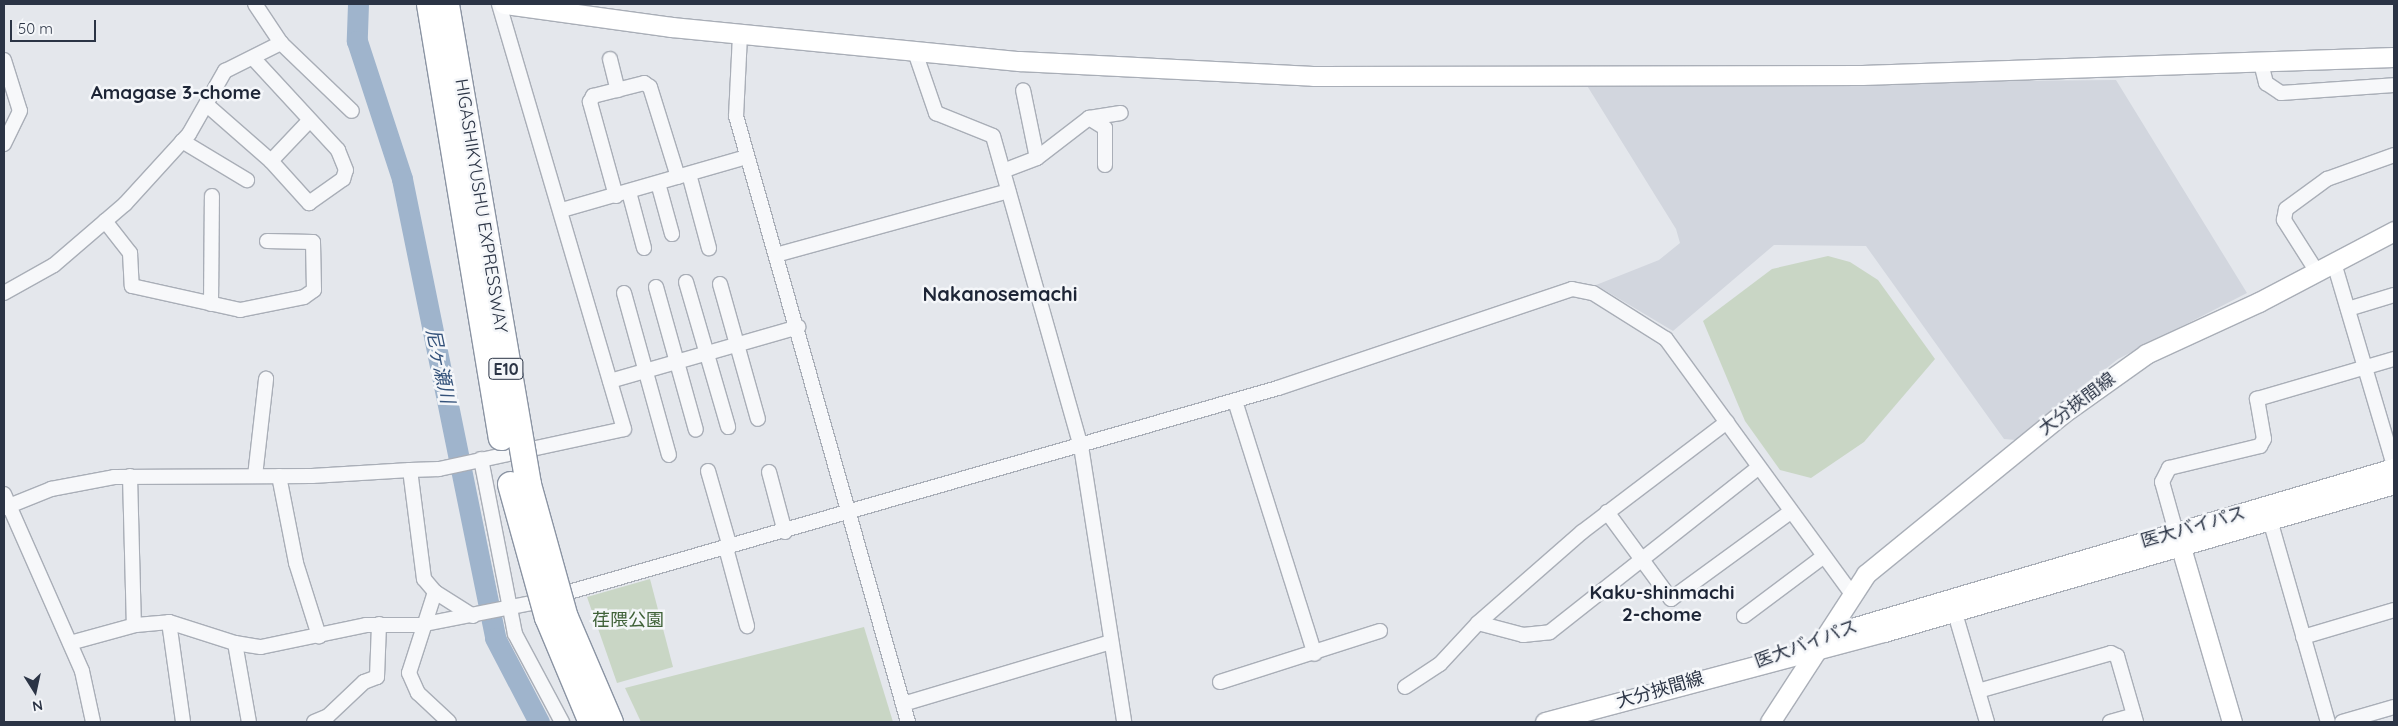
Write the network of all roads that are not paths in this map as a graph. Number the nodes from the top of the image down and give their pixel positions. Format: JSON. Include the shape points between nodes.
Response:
{"nodes":[{"id":1,"x":255,"y":4,"type":"edge"},
{"id":2,"x":429,"y":4,"type":"edge"},
{"id":3,"x":446,"y":4,"type":"edge"},
{"id":4,"x":499,"y":4,"type":"edge"},
{"id":5,"x":504,"y":4,"type":"edge"},
{"id":6,"x":740,"y":35,"type":"junction"},
{"id":7,"x":281,"y":43,"type":"junction"},
{"id":8,"x":916,"y":52,"type":"junction"},
{"id":9,"x":2394,"y":57,"type":"edge"},
{"id":10,"x":253,"y":58,"type":"junction"},
{"id":11,"x":610,"y":58,"type":"dead end"},
{"id":12,"x":4,"y":60,"type":"edge"},
{"id":13,"x":2261,"y":63,"type":"junction"},
{"id":14,"x":2394,"y":85,"type":"edge"},
{"id":15,"x":618,"y":90,"type":"junction"},
{"id":16,"x":1023,"y":90,"type":"dead end"},
{"id":17,"x":207,"y":105,"type":"junction"},
{"id":18,"x":352,"y":111,"type":"dead end"},
{"id":19,"x":1121,"y":113,"type":"dead end"},
{"id":20,"x":1089,"y":118,"type":"junction"},
{"id":21,"x":309,"y":121,"type":"junction"},
{"id":22,"x":182,"y":141,"type":"junction"},
{"id":23,"x":4,"y":144,"type":"edge"},
{"id":24,"x":2394,"y":155,"type":"edge"},
{"id":25,"x":747,"y":157,"type":"junction"},
{"id":26,"x":1037,"y":158,"type":"junction"},
{"id":27,"x":270,"y":161,"type":"junction"},
{"id":28,"x":1105,"y":165,"type":"dead end"},
{"id":29,"x":1003,"y":170,"type":"junction"},
{"id":30,"x":684,"y":176,"type":"junction"},
{"id":31,"x":247,"y":180,"type":"dead end"},
{"id":32,"x":658,"y":183,"type":"junction"},
{"id":33,"x":1008,"y":191,"type":"junction"},
{"id":34,"x":623,"y":194,"type":"junction"},
{"id":35,"x":212,"y":196,"type":"dead end"},
{"id":36,"x":562,"y":210,"type":"junction"},
{"id":37,"x":105,"y":221,"type":"junction"},
{"id":38,"x":2394,"y":231,"type":"edge"},
{"id":39,"x":672,"y":234,"type":"dead end"},
{"id":40,"x":268,"y":241,"type":"dead end"},
{"id":41,"x":644,"y":248,"type":"dead end"},
{"id":42,"x":709,"y":248,"type":"dead end"},
{"id":43,"x":776,"y":255,"type":"junction"},
{"id":44,"x":2334,"y":263,"type":"junction"},
{"id":45,"x":2317,"y":272,"type":"junction"},
{"id":46,"x":686,"y":282,"type":"dead end"},
{"id":47,"x":720,"y":284,"type":"dead end"},
{"id":48,"x":656,"y":287,"type":"dead end"},
{"id":49,"x":4,"y":293,"type":"edge"},
{"id":50,"x":624,"y":293,"type":"dead end"},
{"id":51,"x":2394,"y":295,"type":"edge"},
{"id":52,"x":211,"y":304,"type":"junction"},
{"id":53,"x":2348,"y":309,"type":"junction"},
{"id":54,"x":798,"y":326,"type":"junction"},
{"id":55,"x":737,"y":344,"type":"junction"},
{"id":56,"x":706,"y":353,"type":"junction"},
{"id":57,"x":2394,"y":359,"type":"edge"},
{"id":58,"x":677,"y":362,"type":"junction"},
{"id":59,"x":2365,"y":368,"type":"junction"},
{"id":60,"x":646,"y":371,"type":"junction"},
{"id":61,"x":266,"y":379,"type":"dead end"},
{"id":62,"x":610,"y":381,"type":"junction"},
{"id":63,"x":1235,"y":401,"type":"junction"},
{"id":64,"x":758,"y":419,"type":"dead end"},
{"id":65,"x":1727,"y":422,"type":"junction"},
{"id":66,"x":728,"y":427,"type":"dead end"},
{"id":67,"x":696,"y":430,"type":"dead end"},
{"id":68,"x":1081,"y":446,"type":"junction"},
{"id":69,"x":669,"y":454,"type":"dead end"},
{"id":70,"x":481,"y":459,"type":"junction"},
{"id":71,"x":2394,"y":467,"type":"edge"},
{"id":72,"x":1758,"y":468,"type":"junction"},
{"id":73,"x":410,"y":470,"type":"junction"},
{"id":74,"x":708,"y":471,"type":"dead end"},
{"id":75,"x":768,"y":472,"type":"dead end"},
{"id":76,"x":130,"y":476,"type":"junction"},
{"id":77,"x":255,"y":476,"type":"junction"},
{"id":78,"x":278,"y":476,"type":"junction"},
{"id":79,"x":2394,"y":484,"type":"edge"},
{"id":80,"x":6,"y":503,"type":"edge"},
{"id":81,"x":1607,"y":512,"type":"junction"},
{"id":82,"x":849,"y":513,"type":"junction"},
{"id":83,"x":1789,"y":513,"type":"junction"},
{"id":84,"x":2270,"y":520,"type":"junction"},
{"id":85,"x":785,"y":532,"type":"junction"},
{"id":86,"x":2178,"y":539,"type":"junction"},
{"id":87,"x":728,"y":548,"type":"junction"},
{"id":88,"x":1641,"y":558,"type":"junction"},
{"id":89,"x":1823,"y":558,"type":"junction"},
{"id":90,"x":435,"y":592,"type":"junction"},
{"id":91,"x":1851,"y":593,"type":"junction"},
{"id":92,"x":1953,"y":605,"type":"junction"},
{"id":93,"x":508,"y":608,"type":"junction"},
{"id":94,"x":2394,"y":610,"type":"edge"},
{"id":95,"x":473,"y":616,"type":"junction"},
{"id":96,"x":1744,"y":616,"type":"dead end"},
{"id":97,"x":169,"y":622,"type":"junction"},
{"id":98,"x":1478,"y":623,"type":"junction"},
{"id":99,"x":379,"y":624,"type":"junction"},
{"id":100,"x":134,"y":625,"type":"junction"},
{"id":101,"x":420,"y":625,"type":"junction"},
{"id":102,"x":747,"y":626,"type":"dead end"},
{"id":103,"x":1380,"y":631,"type":"dead end"},
{"id":104,"x":319,"y":636,"type":"junction"},
{"id":105,"x":2303,"y":636,"type":"junction"},
{"id":106,"x":1111,"y":642,"type":"junction"},
{"id":107,"x":70,"y":643,"type":"junction"},
{"id":108,"x":234,"y":643,"type":"junction"},
{"id":109,"x":1819,"y":643,"type":"junction"},
{"id":110,"x":1315,"y":654,"type":"junction"},
{"id":111,"x":1747,"y":666,"type":"joint"},
{"id":112,"x":1220,"y":682,"type":"dead end"},
{"id":113,"x":1405,"y":687,"type":"dead end"},
{"id":114,"x":1978,"y":691,"type":"junction"},
{"id":115,"x":903,"y":704,"type":"junction"},
{"id":116,"x":554,"y":707,"type":"junction"},
{"id":117,"x":2394,"y":707,"type":"edge"},
{"id":118,"x":2135,"y":719,"type":"edge"},
{"id":119,"x":93,"y":722,"type":"edge"},
{"id":120,"x":182,"y":722,"type":"edge"},
{"id":121,"x":249,"y":722,"type":"edge"},
{"id":122,"x":314,"y":722,"type":"edge"},
{"id":123,"x":449,"y":722,"type":"edge"},
{"id":124,"x":562,"y":722,"type":"edge"},
{"id":125,"x":591,"y":722,"type":"edge"},
{"id":126,"x":610,"y":722,"type":"edge"},
{"id":127,"x":623,"y":722,"type":"edge"},
{"id":128,"x":908,"y":722,"type":"edge"},
{"id":129,"x":1124,"y":722,"type":"edge"},
{"id":130,"x":1545,"y":722,"type":"edge"},
{"id":131,"x":1770,"y":722,"type":"edge"},
{"id":132,"x":1987,"y":722,"type":"edge"},
{"id":133,"x":2110,"y":722,"type":"edge"},
{"id":134,"x":2232,"y":722,"type":"edge"},
{"id":135,"x":2328,"y":722,"type":"edge"},
{"id":136,"x":2342,"y":722,"type":"edge"}],
"edges":[{"from":1,"to":7,"type":"street"},
{"from":2,"to":125,"type":"highway","name":"HIGASHIKYUSHU EXPRESSWAY","number":"E10","bridge":true,"via":[[489,374],[524,543],[562,658]]},
{"from":3,"to":126,"type":"highway","name":"HIGASHIKYUSHU EXPRESSWAY","number":"E10","bridge":true,"via":[[528,484],[566,617]]},
{"from":4,"to":36,"type":"street"},
{"from":5,"to":6,"type":"street"},
{"from":6,"to":8,"type":"street"},
{"from":6,"to":25,"type":"street","via":[[736,116]]},
{"from":7,"to":10,"type":"street"},
{"from":7,"to":18,"type":"street"},
{"from":8,"to":13,"type":"street","via":[[1131,68],[1404,77],[1862,76]]},
{"from":8,"to":29,"type":"street","via":[[933,110],[990,132]]},
{"from":9,"to":13,"type":"street"},
{"from":10,"to":17,"type":"street","via":[[225,72]]},
{"from":10,"to":21,"type":"street"},
{"from":11,"to":15,"type":"street"},
{"from":12,"to":23,"type":"street","via":[[20,111]]},
{"from":13,"to":14,"type":"street","via":[[2266,83],[2281,92]]},
{"from":15,"to":30,"type":"street","via":[[644,83],[650,87]]},
{"from":15,"to":34,"type":"street","via":[[593,96],[590,102]]},
{"from":16,"to":26,"type":"street"},
{"from":17,"to":22,"type":"street"},
{"from":17,"to":27,"type":"street"},
{"from":19,"to":20,"type":"street"},
{"from":20,"to":26,"type":"street"},
{"from":20,"to":28,"type":"street","via":[[1105,128]]},
{"from":21,"to":27,"type":"street"},
{"from":21,"to":27,"type":"street","via":[[338,150],[346,170],[343,179],[309,203]]},
{"from":22,"to":31,"type":"street"},
{"from":22,"to":37,"type":"street"},
{"from":24,"to":45,"type":"street","via":[[2327,179],[2286,210],[2284,220]]},
{"from":25,"to":30,"type":"street"},
{"from":25,"to":43,"type":"street"},
{"from":26,"to":29,"type":"street","via":[[1035,163]]},
{"from":29,"to":33,"type":"street"},
{"from":30,"to":32,"type":"street"},
{"from":30,"to":42,"type":"street"},
{"from":32,"to":34,"type":"street"},
{"from":32,"to":39,"type":"street"},
{"from":33,"to":43,"type":"street"},
{"from":33,"to":68,"type":"street"},
{"from":34,"to":36,"type":"street"},
{"from":34,"to":41,"type":"street"},
{"from":35,"to":52,"type":"street"},
{"from":36,"to":62,"type":"street"},
{"from":37,"to":49,"type":"street","via":[[54,265]]},
{"from":37,"to":52,"type":"street","via":[[130,253],[132,286]]},
{"from":38,"to":44,"type":"street","name":"大分挾間線"},
{"from":40,"to":52,"type":"street","via":[[313,242],[312,295],[249,310]]},
{"from":43,"to":54,"type":"street"},
{"from":44,"to":45,"type":"street","name":"大分挾間線"},
{"from":44,"to":53,"type":"street"},
{"from":45,"to":91,"type":"street","name":"大分挾間線","via":[[2118,372],[1892,551]]},
{"from":46,"to":56,"type":"street"},
{"from":47,"to":55,"type":"street"},
{"from":48,"to":58,"type":"street"},
{"from":50,"to":60,"type":"street"},
{"from":51,"to":53,"type":"street"},
{"from":53,"to":59,"type":"street"},
{"from":54,"to":55,"type":"street"},
{"from":54,"to":82,"type":"street"},
{"from":55,"to":56,"type":"street"},
{"from":55,"to":64,"type":"street"},
{"from":56,"to":58,"type":"street"},
{"from":56,"to":66,"type":"street"},
{"from":57,"to":59,"type":"street"},
{"from":58,"to":60,"type":"street"},
{"from":58,"to":67,"type":"street"},
{"from":59,"to":71,"type":"street"},
{"from":59,"to":86,"type":"street","via":[[2257,399],[2264,439],[2260,446],[2169,468],[2162,482]]},
{"from":60,"to":62,"type":"street"},
{"from":60,"to":69,"type":"street"},
{"from":61,"to":77,"type":"street"},
{"from":62,"to":70,"type":"street","via":[[624,429]]},
{"from":63,"to":65,"type":"street","via":[[1579,289],[1593,292],[1662,334]]},
{"from":63,"to":68,"type":"street"},
{"from":63,"to":110,"type":"street"},
{"from":65,"to":72,"type":"street"},
{"from":65,"to":81,"type":"street"},
{"from":68,"to":82,"type":"street"},
{"from":68,"to":106,"type":"street"},
{"from":70,"to":73,"type":"street"},
{"from":70,"to":93,"type":"street"},
{"from":71,"to":86,"type":"street","name":"医大バイパス"},
{"from":72,"to":83,"type":"street"},
{"from":72,"to":88,"type":"street"},
{"from":73,"to":78,"type":"street"},
{"from":73,"to":90,"type":"street","via":[[421,568]]},
{"from":74,"to":87,"type":"street"},
{"from":75,"to":85,"type":"street"},
{"from":76,"to":77,"type":"street"},
{"from":76,"to":80,"type":"street","via":[[64,486]]},
{"from":76,"to":100,"type":"street"},
{"from":77,"to":78,"type":"street"},
{"from":78,"to":104,"type":"street","via":[[296,564]]},
{"from":79,"to":84,"type":"street","name":"医大バイパス"},
{"from":80,"to":107,"type":"street"},
{"from":81,"to":88,"type":"street"},
{"from":81,"to":98,"type":"street"},
{"from":82,"to":85,"type":"street"},
{"from":82,"to":115,"type":"street"},
{"from":83,"to":88,"type":"street","via":[[1675,599]]},
{"from":83,"to":89,"type":"street"},
{"from":84,"to":86,"type":"street","name":"医大バイパス"},
{"from":84,"to":105,"type":"street"},
{"from":85,"to":87,"type":"street"},
{"from":86,"to":92,"type":"street","name":"医大バイパス"},
{"from":86,"to":134,"type":"street"},
{"from":87,"to":93,"type":"street"},
{"from":87,"to":102,"type":"street"},
{"from":88,"to":98,"type":"street","via":[[1550,632],[1523,635]]},
{"from":89,"to":91,"type":"street"},
{"from":89,"to":96,"type":"street"},
{"from":90,"to":95,"type":"street"},
{"from":90,"to":101,"type":"street"},
{"from":91,"to":109,"type":"street","name":"大分挾間線"},
{"from":92,"to":109,"type":"street","name":"医大バイパス"},
{"from":92,"to":114,"type":"street"},
{"from":93,"to":95,"type":"street"},
{"from":93,"to":116,"type":"street","via":[[518,640]]},
{"from":94,"to":105,"type":"street"},
{"from":95,"to":101,"type":"street"},
{"from":97,"to":100,"type":"street"},
{"from":97,"to":108,"type":"street"},
{"from":97,"to":120,"type":"street"},
{"from":98,"to":113,"type":"street","via":[[1440,664]]},
{"from":99,"to":101,"type":"street"},
{"from":99,"to":104,"type":"street"},
{"from":99,"to":122,"type":"street","via":[[380,674]]},
{"from":100,"to":107,"type":"street"},
{"from":101,"to":123,"type":"street","via":[[409,673],[422,699]]},
{"from":103,"to":110,"type":"street"},
{"from":104,"to":108,"type":"street","via":[[270,646]]},
{"from":105,"to":135,"type":"street"},
{"from":106,"to":115,"type":"street"},
{"from":106,"to":129,"type":"street"},
{"from":107,"to":119,"type":"street","via":[[88,688]]},
{"from":108,"to":121,"type":"street"},
{"from":109,"to":111,"type":"street","name":"医大バイパス"},
{"from":109,"to":131,"type":"street","name":"大分挾間線"},
{"from":110,"to":112,"type":"street"},
{"from":111,"to":130,"type":"street","name":"大分挾間線"},
{"from":114,"to":118,"type":"street","via":[[2111,653],[2117,656]]},
{"from":114,"to":132,"type":"street"},
{"from":115,"to":128,"type":"street"},
{"from":116,"to":124,"type":"street"},
{"from":116,"to":127,"type":"street","via":[[600,687]]},
{"from":117,"to":136,"type":"street"},
{"from":118,"to":133,"type":"street"}]}
